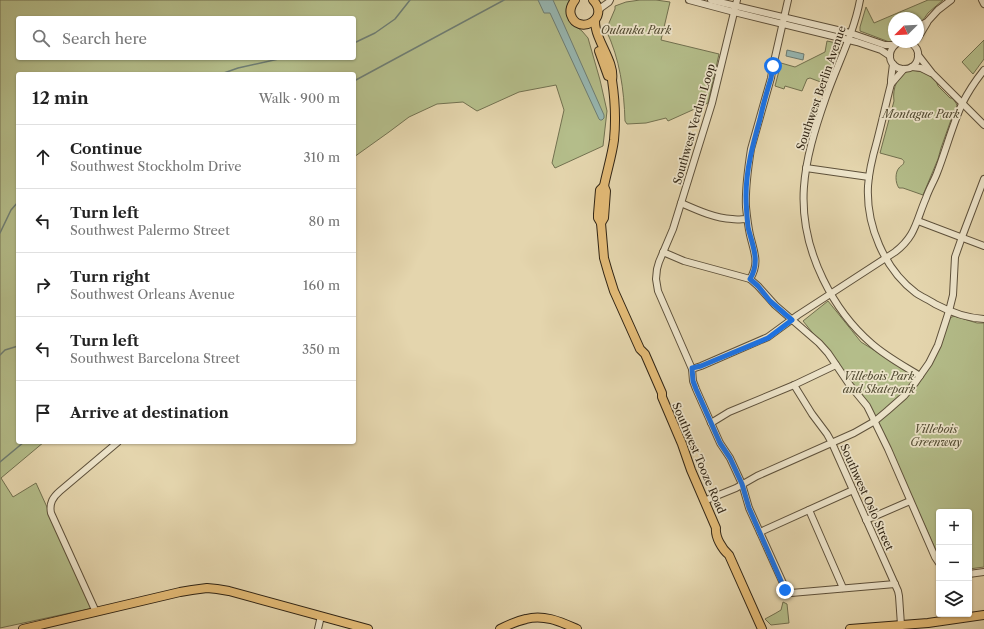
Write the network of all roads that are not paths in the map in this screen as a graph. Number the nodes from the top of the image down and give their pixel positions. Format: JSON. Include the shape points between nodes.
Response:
{"nodes":[{"id":1,"x":594,"y":0,"type":"edge"},
{"id":2,"x":610,"y":0,"type":"edge"},
{"id":3,"x":689,"y":0,"type":"edge"},
{"id":4,"x":711,"y":0,"type":"edge"},
{"id":5,"x":788,"y":0,"type":"edge"},
{"id":6,"x":860,"y":0,"type":"edge"},
{"id":7,"x":951,"y":0,"type":"edge"},
{"id":8,"x":982,"y":0,"type":"edge"},
{"id":9,"x":574,"y":1,"type":"edge"},
{"id":10,"x":984,"y":4,"type":"edge"},
{"id":11,"x":736,"y":6,"type":"edge"},
{"id":12,"x":598,"y":11,"type":"junction"},
{"id":13,"x":595,"y":20,"type":"junction"},
{"id":14,"x":784,"y":20,"type":"junction"},
{"id":15,"x":927,"y":22,"type":"junction"},
{"id":16,"x":924,"y":24,"type":"edge"},
{"id":17,"x":584,"y":25,"type":"junction"},
{"id":18,"x":924,"y":29,"type":"edge"},
{"id":19,"x":849,"y":36,"type":"junction"},
{"id":20,"x":888,"y":45,"type":"edge"},
{"id":21,"x":892,"y":48,"type":"edge"},
{"id":22,"x":916,"y":48,"type":"edge"},
{"id":23,"x":918,"y":48,"type":"edge"},
{"id":24,"x":918,"y":52,"type":"junction"},
{"id":25,"x":890,"y":56,"type":"junction"},
{"id":26,"x":893,"y":64,"type":"junction"},
{"id":27,"x":912,"y":67,"type":"junction"},
{"id":28,"x":904,"y":70,"type":"junction"},
{"id":29,"x":984,"y":70,"type":"edge"},
{"id":30,"x":932,"y":73,"type":"junction"},
{"id":31,"x":612,"y":80,"type":"junction"},
{"id":32,"x":891,"y":84,"type":"junction"},
{"id":33,"x":962,"y":104,"type":"junction"},
{"id":34,"x":984,"y":125,"type":"edge"},
{"id":35,"x":806,"y":168,"type":"junction"},
{"id":36,"x":869,"y":177,"type":"junction"},
{"id":37,"x":983,"y":184,"type":"edge"},
{"id":38,"x":681,"y":203,"type":"junction"},
{"id":39,"x":747,"y":219,"type":"junction"},
{"id":40,"x":918,"y":221,"type":"junction"},
{"id":41,"x":962,"y":237,"type":"junction"},
{"id":42,"x":984,"y":246,"type":"edge"},
{"id":43,"x":663,"y":252,"type":"junction"},
{"id":44,"x":886,"y":258,"type":"junction"},
{"id":45,"x":750,"y":279,"type":"junction"},
{"id":46,"x":830,"y":294,"type":"junction"},
{"id":47,"x":949,"y":311,"type":"junction"},
{"id":48,"x":984,"y":319,"type":"edge"},
{"id":49,"x":792,"y":320,"type":"junction"},
{"id":50,"x":836,"y":365,"type":"junction"},
{"id":51,"x":692,"y":368,"type":"junction"},
{"id":52,"x":920,"y":376,"type":"junction"},
{"id":53,"x":794,"y":385,"type":"junction"},
{"id":54,"x":875,"y":421,"type":"junction"},
{"id":55,"x":711,"y":423,"type":"junction"},
{"id":56,"x":832,"y":443,"type":"junction"},
{"id":57,"x":116,"y":444,"type":"edge"},
{"id":58,"x":742,"y":484,"type":"junction"},
{"id":59,"x":853,"y":490,"type":"junction"},
{"id":60,"x":910,"y":500,"type":"junction"},
{"id":61,"x":704,"y":501,"type":"junction"},
{"id":62,"x":809,"y":510,"type":"junction"},
{"id":63,"x":866,"y":520,"type":"junction"},
{"id":64,"x":760,"y":532,"type":"junction"},
{"id":65,"x":936,"y":558,"type":"edge"},
{"id":66,"x":984,"y":572,"type":"edge"},
{"id":67,"x":972,"y":574,"type":"edge"},
{"id":68,"x":895,"y":584,"type":"junction"},
{"id":69,"x":843,"y":588,"type":"junction"},
{"id":70,"x":96,"y":612,"type":"junction"},
{"id":71,"x":984,"y":615,"type":"edge"},
{"id":72,"x":321,"y":616,"type":"junction"},
{"id":73,"x":901,"y":625,"type":"junction"},
{"id":74,"x":23,"y":629,"type":"edge"},
{"id":75,"x":318,"y":629,"type":"edge"},
{"id":76,"x":368,"y":629,"type":"edge"},
{"id":77,"x":500,"y":629,"type":"edge"},
{"id":78,"x":578,"y":629,"type":"edge"},
{"id":79,"x":762,"y":629,"type":"edge"},
{"id":80,"x":850,"y":629,"type":"edge"}],
"edges":[{"from":1,"to":12,"type":"main road"},
{"from":2,"to":12,"type":"street"},
{"from":3,"to":11,"type":"street"},
{"from":4,"to":11,"type":"street"},
{"from":5,"to":14,"type":"street"},
{"from":6,"to":19,"type":"street","name":"Southwest Berlin Avenue"},
{"from":7,"to":15,"type":"street"},
{"from":8,"to":10,"type":"street"},
{"from":9,"to":17,"type":"main road","via":[[571,15],[576,22]]},
{"from":11,"to":14,"type":"street"},
{"from":11,"to":38,"type":"street","name":"Southwest Verdun Loop","via":[[712,103]]},
{"from":12,"to":13,"type":"main road"},
{"from":13,"to":17,"type":"main road"},
{"from":13,"to":31,"type":"main road","name":"Southwest Tooze Road","via":[[596,30],[613,75]]},
{"from":14,"to":19,"type":"street"},
{"from":14,"to":39,"type":"street","via":[[751,149],[747,178]]},
{"from":15,"to":16,"type":"street"},
{"from":15,"to":18,"type":"street"},
{"from":17,"to":31,"type":"main road","via":[[592,32],[608,76]]},
{"from":19,"to":20,"type":"street"},
{"from":19,"to":25,"type":"street"},
{"from":19,"to":35,"type":"street","name":"Southwest Berlin Avenue","via":[[821,113]]},
{"from":21,"to":25,"type":"street"},
{"from":22,"to":24,"type":"street"},
{"from":23,"to":24,"type":"street"},
{"from":24,"to":27,"type":"street","via":[[917,62]]},
{"from":24,"to":30,"type":"street"},
{"from":25,"to":26,"type":"street"},
{"from":26,"to":28,"type":"street"},
{"from":26,"to":32,"type":"street"},
{"from":27,"to":28,"type":"street"},
{"from":27,"to":30,"type":"street"},
{"from":28,"to":32,"type":"street"},
{"from":29,"to":33,"type":"street"},
{"from":30,"to":33,"type":"street"},
{"from":31,"to":61,"type":"main road","name":"Southwest Tooze Road","via":[[612,152],[604,186],[600,190],[598,218],[601,223],[603,251],[614,291],[640,349],[640,355],[658,394],[662,397]]},
{"from":32,"to":36,"type":"street"},
{"from":33,"to":34,"type":"street"},
{"from":33,"to":40,"type":"street"},
{"from":35,"to":36,"type":"street"},
{"from":35,"to":46,"type":"street","name":"Southwest Berlin Avenue","via":[[803,204],[805,226],[813,255]]},
{"from":36,"to":44,"type":"street","via":[[870,217]]},
{"from":37,"to":41,"type":"street"},
{"from":38,"to":39,"type":"street","via":[[724,218]]},
{"from":38,"to":43,"type":"street","name":"Southwest Verdun Loop"},
{"from":39,"to":45,"type":"street","via":[[756,260],[754,274]]},
{"from":40,"to":41,"type":"street"},
{"from":40,"to":44,"type":"street","via":[[906,242]]},
{"from":41,"to":42,"type":"street"},
{"from":41,"to":47,"type":"street","via":[[955,257],[953,295]]},
{"from":43,"to":45,"type":"street","via":[[688,262]]},
{"from":43,"to":51,"type":"street","name":"Southwest Verdun Loop","via":[[657,269],[658,291]]},
{"from":44,"to":46,"type":"street"},
{"from":44,"to":47,"type":"street","via":[[909,287]]},
{"from":45,"to":49,"type":"street"},
{"from":46,"to":49,"type":"street"},
{"from":46,"to":52,"type":"street","name":"Southwest Berlin Avenue","via":[[847,319],[872,344]]},
{"from":47,"to":48,"type":"street"},
{"from":47,"to":52,"type":"street","via":[[938,345]]},
{"from":49,"to":50,"type":"street","via":[[819,343]]},
{"from":49,"to":51,"type":"street","via":[[768,338]]},
{"from":50,"to":53,"type":"street"},
{"from":50,"to":54,"type":"street","via":[[867,406]]},
{"from":51,"to":55,"type":"street","name":"Southwest Verdun Loop","via":[[693,381]]},
{"from":52,"to":54,"type":"street","via":[[904,396]]},
{"from":53,"to":55,"type":"street","via":[[729,412]]},
{"from":53,"to":56,"type":"street","name":"Southwest Oslo Street"},
{"from":54,"to":56,"type":"street"},
{"from":54,"to":60,"type":"street"},
{"from":55,"to":58,"type":"street","name":"Southwest Verdun Loop"},
{"from":56,"to":58,"type":"street"},
{"from":56,"to":59,"type":"street","name":"Southwest Oslo Street"},
{"from":57,"to":70,"type":"street","via":[[60,491],[50,504],[50,512]]},
{"from":58,"to":61,"type":"street"},
{"from":58,"to":64,"type":"street","name":"Southwest Verdun Loop"},
{"from":59,"to":62,"type":"street"},
{"from":59,"to":63,"type":"street","name":"Southwest Oslo Street"},
{"from":60,"to":63,"type":"street"},
{"from":60,"to":65,"type":"street"},
{"from":61,"to":79,"type":"main road","name":"Southwest Tooze Road","via":[[724,551],[729,555]]},
{"from":62,"to":64,"type":"street"},
{"from":62,"to":69,"type":"street"},
{"from":63,"to":68,"type":"street","name":"Southwest Oslo Street"},
{"from":64,"to":69,"type":"street","name":"Southwest Verdun Loop","via":[[788,593]]},
{"from":66,"to":67,"type":"street"},
{"from":68,"to":69,"type":"street"},
{"from":68,"to":73,"type":"street","name":"Southwest Oslo Street","via":[[899,596]]},
{"from":70,"to":72,"type":"main road","via":[[180,592],[209,588],[241,593]]},
{"from":70,"to":74,"type":"main road"},
{"from":71,"to":73,"type":"main road"},
{"from":72,"to":75,"type":"street"},
{"from":72,"to":76,"type":"main road"},
{"from":73,"to":80,"type":"main road"},
{"from":77,"to":78,"type":"main road","via":[[524,619],[539,617]]}]}
